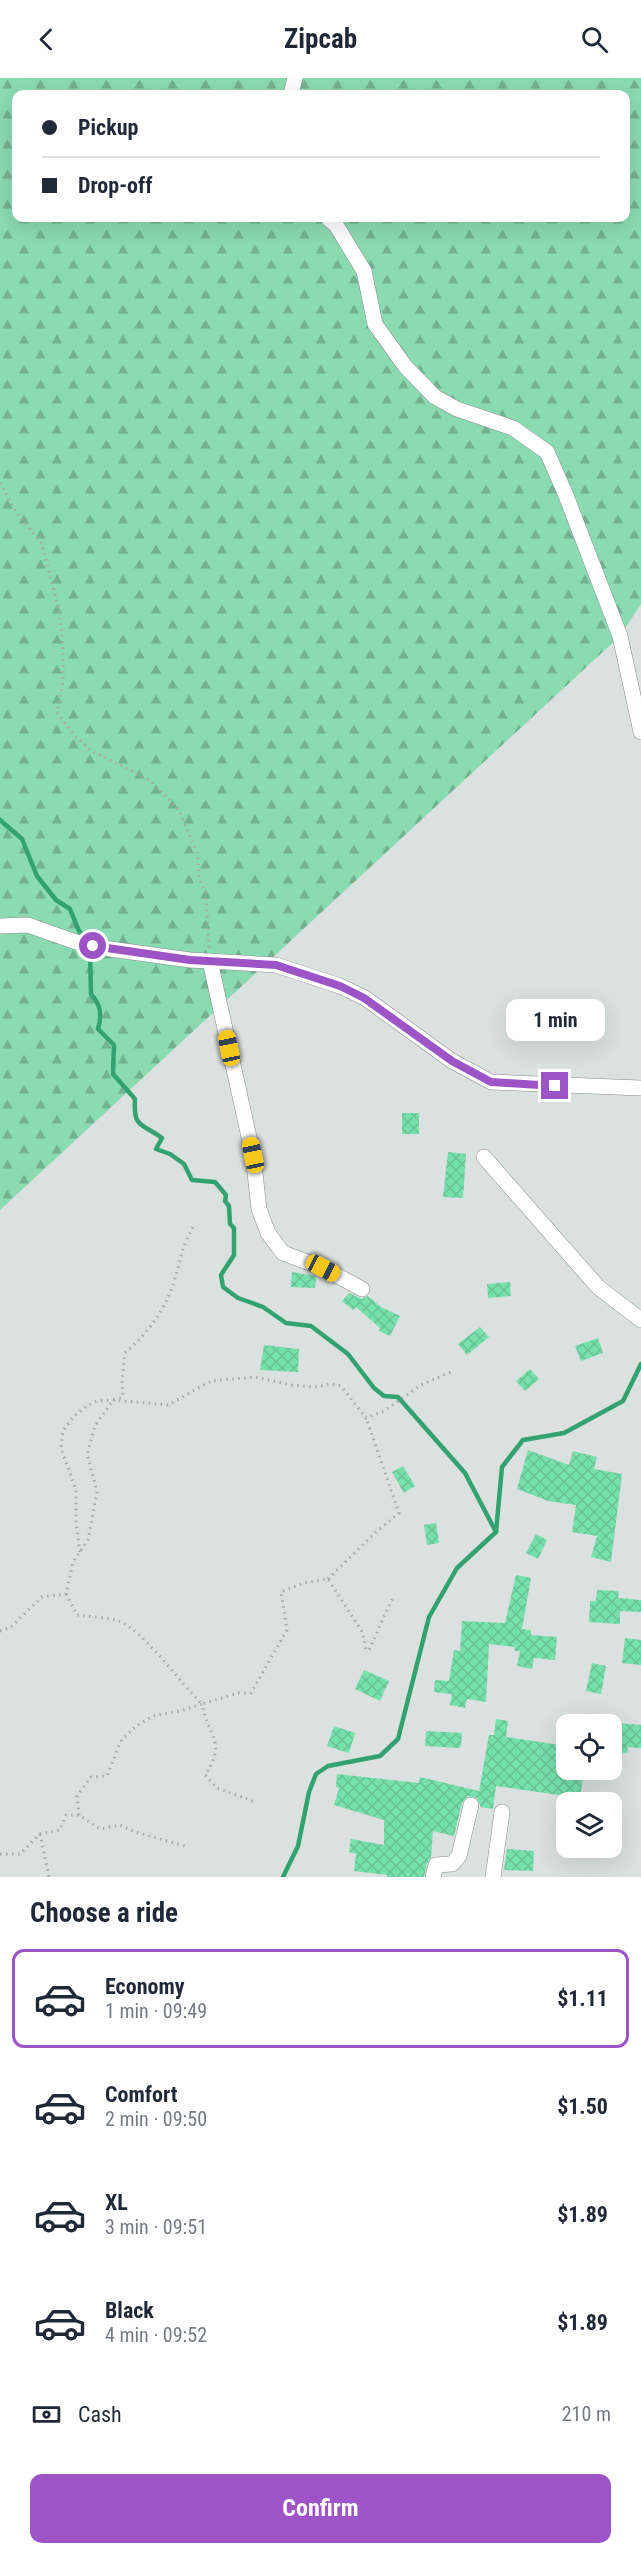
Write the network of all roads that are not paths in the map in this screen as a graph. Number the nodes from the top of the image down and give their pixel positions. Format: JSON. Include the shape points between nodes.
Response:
{"nodes":[{"id":1,"x":333,"y":222,"type":"edge"},
{"id":2,"x":641,"y":732,"type":"edge"},
{"id":3,"x":0,"y":926,"type":"edge"},
{"id":4,"x":210,"y":962,"type":"junction"},
{"id":5,"x":641,"y":1088,"type":"edge"},
{"id":6,"x":484,"y":1157,"type":"dead end"},
{"id":7,"x":362,"y":1289,"type":"dead end"},
{"id":8,"x":641,"y":1320,"type":"edge"},
{"id":9,"x":471,"y":1804,"type":"dead end"},
{"id":10,"x":502,"y":1812,"type":"dead end"},
{"id":11,"x":433,"y":1877,"type":"edge"},
{"id":12,"x":493,"y":1877,"type":"edge"}],
"edges":[{"from":1,"to":2,"type":"street","via":[[364,271],[375,324],[405,366],[435,397],[457,409],[513,428],[547,452],[620,636]]},
{"from":3,"to":4,"type":"street","via":[[28,925],[110,950]]},
{"from":4,"to":5,"type":"street","via":[[276,965],[340,986],[364,998],[452,1061],[491,1082]]},
{"from":4,"to":7,"type":"street","via":[[253,1155],[259,1209],[268,1233],[283,1253]]},
{"from":6,"to":8,"type":"street","via":[[598,1287]]},
{"from":9,"to":11,"type":"street","via":[[459,1856],[452,1864],[436,1865]]},
{"from":10,"to":12,"type":"street"}]}
